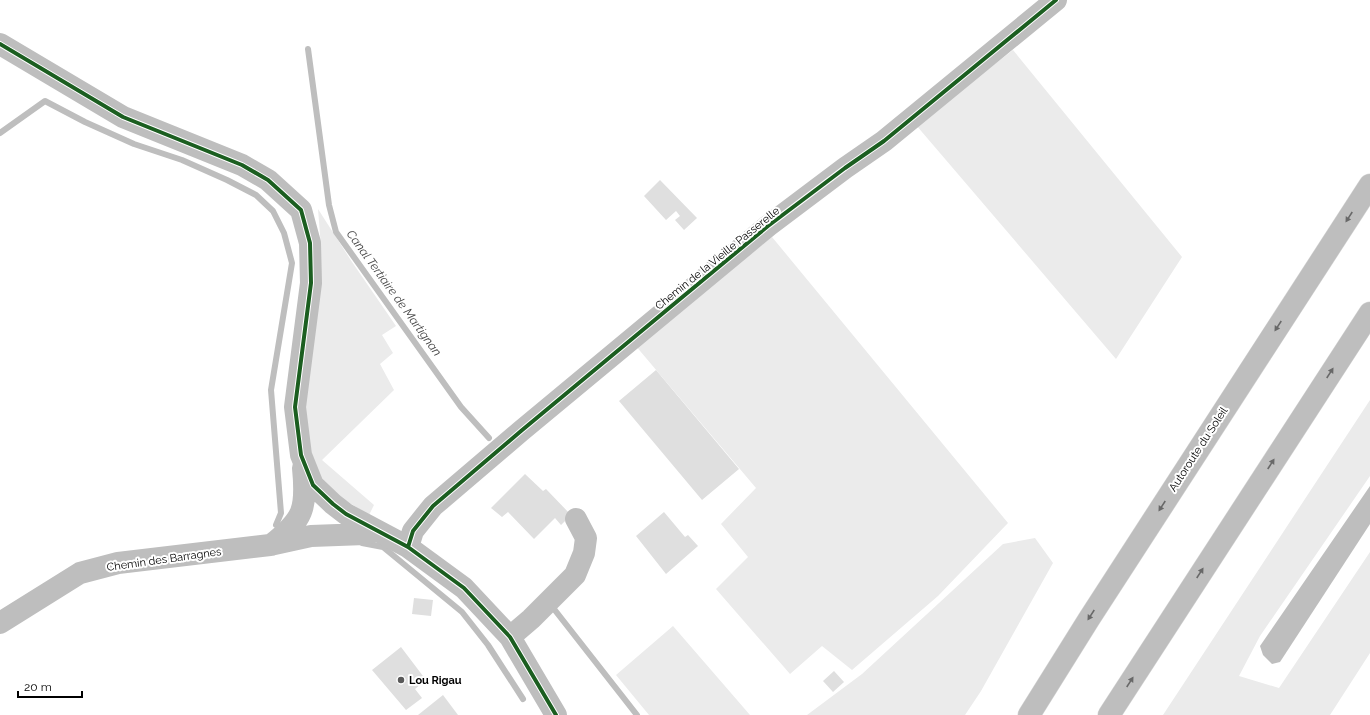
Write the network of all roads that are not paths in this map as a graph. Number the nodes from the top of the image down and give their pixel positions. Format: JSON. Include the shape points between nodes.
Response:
{"nodes":[{"id":1,"x":1056,"y":0,"type":"edge"},
{"id":2,"x":0,"y":44,"type":"edge"},
{"id":3,"x":1370,"y":185,"type":"edge"},
{"id":4,"x":1370,"y":313,"type":"edge"},
{"id":5,"x":301,"y":455,"type":"junction"},
{"id":6,"x":333,"y":504,"type":"junction"},
{"id":7,"x":298,"y":519,"type":"junction"},
{"id":8,"x":576,"y":519,"type":"dead end"},
{"id":9,"x":377,"y":531,"type":"junction"},
{"id":10,"x":311,"y":536,"type":"junction"},
{"id":11,"x":270,"y":545,"type":"junction"},
{"id":12,"x":408,"y":548,"type":"junction"},
{"id":13,"x":0,"y":623,"type":"edge"},
{"id":14,"x":510,"y":637,"type":"junction"},
{"id":15,"x":556,"y":715,"type":"edge"},
{"id":16,"x":1029,"y":715,"type":"edge"},
{"id":17,"x":1109,"y":715,"type":"edge"}],
"edges":[{"from":1,"to":12,"type":"main road","name":"Chemin de la Vieille Passerelle","via":[[884,141],[768,226],[521,431],[433,506],[413,531]]},
{"from":2,"to":5,"type":"main road","via":[[123,117],[242,165],[268,180],[301,210],[310,243],[311,283],[294,407]]},
{"from":3,"to":16,"type":"main road","name":"Autoroute du Soleil","one_way":true},
{"from":17,"to":4,"type":"main road","one_way":true},
{"from":5,"to":6,"type":"main road","via":[[313,485]]},
{"from":5,"to":7,"type":"main road","name":"Chemin des Barragnes","via":[[305,496],[303,510]]},
{"from":6,"to":7,"type":"main road","name":"Chemin des Barragnes"},
{"from":6,"to":9,"type":"main road"},
{"from":6,"to":10,"type":"main road","name":"Chemin des Barragnes","via":[[332,519]]},
{"from":7,"to":11,"type":"main road","name":"Chemin des Barragnes","via":[[288,532]]},
{"from":8,"to":14,"type":"main road","via":[[586,538],[584,553],[575,574]]},
{"from":9,"to":10,"type":"main road","name":"Chemin des Barragnes","via":[[364,534]]},
{"from":9,"to":12,"type":"main road"},
{"from":10,"to":11,"type":"main road","name":"Chemin des Barragnes"},
{"from":11,"to":13,"type":"main road","name":"Chemin des Barragnes","via":[[118,563],[80,573]]},
{"from":12,"to":14,"type":"main road","via":[[464,588]]},
{"from":14,"to":15,"type":"main road"}]}
